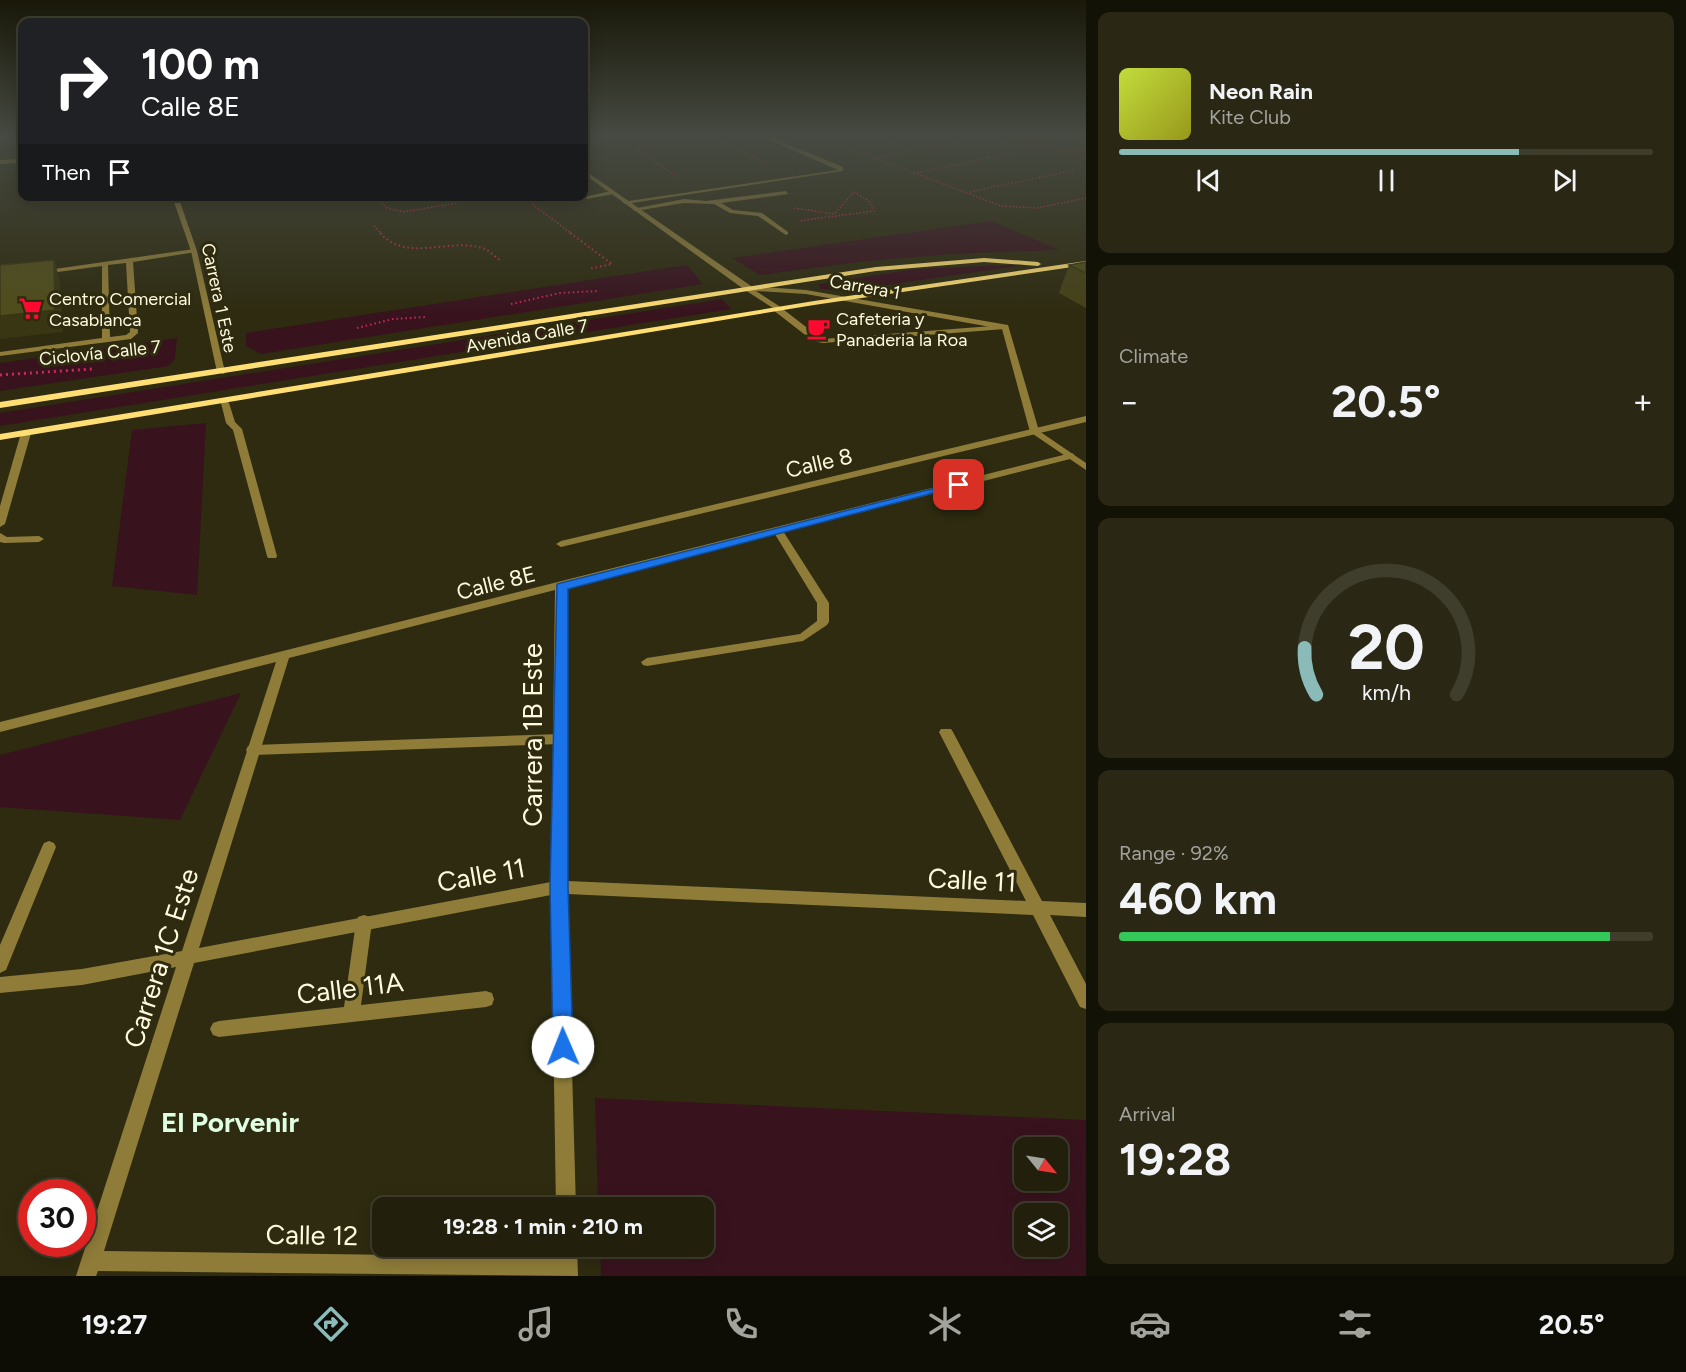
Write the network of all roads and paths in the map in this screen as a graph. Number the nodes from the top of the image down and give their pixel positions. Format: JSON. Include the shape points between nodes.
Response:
{"nodes":[{"id":1,"x":613,"y":195,"type":"edge"},
{"id":2,"x":676,"y":195,"type":"edge"},
{"id":3,"x":770,"y":195,"type":"junction"},
{"id":4,"x":774,"y":195,"type":"edge"},
{"id":5,"x":852,"y":195,"type":"edge"},
{"id":6,"x":858,"y":195,"type":"edge"},
{"id":7,"x":973,"y":195,"type":"edge"},
{"id":8,"x":1086,"y":198,"type":"edge"},
{"id":9,"x":177,"y":201,"type":"edge"},
{"id":10,"x":379,"y":201,"type":"edge"},
{"id":11,"x":469,"y":201,"type":"edge"},
{"id":12,"x":625,"y":202,"type":"junction"},
{"id":13,"x":715,"y":202,"type":"junction"},
{"id":14,"x":532,"y":204,"type":"dead end"},
{"id":15,"x":635,"y":209,"type":"junction"},
{"id":16,"x":774,"y":224,"type":"junction"},
{"id":17,"x":374,"y":226,"type":"dead end"},
{"id":18,"x":786,"y":232,"type":"dead end"},
{"id":19,"x":194,"y":251,"type":"junction"},
{"id":20,"x":129,"y":260,"type":"junction"},
{"id":21,"x":500,"y":260,"type":"dead end"},
{"id":22,"x":1086,"y":263,"type":"edge"},
{"id":23,"x":105,"y":264,"type":"junction"},
{"id":24,"x":589,"y":269,"type":"dead end"},
{"id":25,"x":1086,"y":269,"type":"edge"},
{"id":26,"x":35,"y":273,"type":"edge"},
{"id":27,"x":748,"y":288,"type":"junction"},
{"id":28,"x":833,"y":299,"type":"junction"},
{"id":29,"x":776,"y":308,"type":"junction"},
{"id":30,"x":1005,"y":327,"type":"junction"},
{"id":31,"x":106,"y":340,"type":"junction"},
{"id":32,"x":0,"y":354,"type":"edge"},
{"id":33,"x":99,"y":368,"type":"dead end"},
{"id":34,"x":221,"y":372,"type":"junction"},
{"id":35,"x":0,"y":375,"type":"edge"},
{"id":36,"x":225,"y":403,"type":"junction"},
{"id":37,"x":0,"y":405,"type":"edge"},
{"id":38,"x":1086,"y":419,"type":"edge"},
{"id":39,"x":1035,"y":432,"type":"junction"},
{"id":40,"x":26,"y":433,"type":"junction"},
{"id":41,"x":0,"y":437,"type":"edge"},
{"id":42,"x":1071,"y":456,"type":"junction"},
{"id":43,"x":1086,"y":466,"type":"edge"},
{"id":44,"x":0,"y":524,"type":"edge"},
{"id":45,"x":778,"y":531,"type":"junction"},
{"id":46,"x":0,"y":536,"type":"edge"},
{"id":47,"x":39,"y":539,"type":"dead end"},
{"id":48,"x":561,"y":544,"type":"dead end"},
{"id":49,"x":272,"y":556,"type":"dead end"},
{"id":50,"x":561,"y":587,"type":"junction"},
{"id":51,"x":284,"y":656,"type":"junction"},
{"id":52,"x":646,"y":662,"type":"dead end"},
{"id":53,"x":0,"y":728,"type":"edge"},
{"id":54,"x":946,"y":732,"type":"dead end"},
{"id":55,"x":560,"y":739,"type":"junction"},
{"id":56,"x":254,"y":750,"type":"junction"},
{"id":57,"x":49,"y":847,"type":"dead end"},
{"id":58,"x":559,"y":887,"type":"junction"},
{"id":59,"x":1038,"y":908,"type":"junction"},
{"id":60,"x":1086,"y":910,"type":"edge"},
{"id":61,"x":364,"y":922,"type":"junction"},
{"id":62,"x":188,"y":956,"type":"junction"},
{"id":63,"x":0,"y":965,"type":"edge"},
{"id":64,"x":0,"y":986,"type":"edge"},
{"id":65,"x":486,"y":999,"type":"dead end"},
{"id":66,"x":1086,"y":1001,"type":"edge"},
{"id":67,"x":352,"y":1012,"type":"junction"},
{"id":68,"x":219,"y":1029,"type":"dead end"},
{"id":69,"x":567,"y":1197,"type":"edge"},
{"id":70,"x":568,"y":1263,"type":"edge"},
{"id":71,"x":89,"y":1269,"type":"edge"}],
"edges":[{"from":1,"to":12,"type":"street"},
{"from":2,"to":12,"type":"street"},
{"from":3,"to":4,"type":"street"},
{"from":3,"to":5,"type":"path","via":[[793,208],[834,214]]},
{"from":3,"to":13,"type":"street"},
{"from":6,"to":16,"type":"path","via":[[868,200],[874,211]]},
{"from":7,"to":8,"type":"path","via":[[1016,209]]},
{"from":9,"to":19,"type":"street","name":"Carrera 1 Este"},
{"from":10,"to":11,"type":"path","via":[[387,208],[404,212]]},
{"from":12,"to":15,"type":"street"},
{"from":13,"to":15,"type":"street","via":[[684,201]]},
{"from":13,"to":16,"type":"street","via":[[732,213],[760,214]]},
{"from":14,"to":24,"type":"path","via":[[612,264]]},
{"from":15,"to":27,"type":"street"},
{"from":16,"to":18,"type":"street"},
{"from":17,"to":21,"type":"path","via":[[388,241],[405,249],[462,246],[485,249]]},
{"from":19,"to":20,"type":"street"},
{"from":19,"to":34,"type":"street","name":"Carrera 1 Este"},
{"from":20,"to":23,"type":"street"},
{"from":20,"to":31,"type":"street","via":[[134,333]]},
{"from":22,"to":28,"type":"main road","name":"Avenida Calle 7"},
{"from":23,"to":26,"type":"street"},
{"from":23,"to":31,"type":"street"},
{"from":25,"to":27,"type":"main road","name":"Avenida Calle 7","via":[[984,260],[931,262]]},
{"from":27,"to":28,"type":"street","name":"Carrera 1","via":[[796,291]]},
{"from":27,"to":29,"type":"street"},
{"from":27,"to":34,"type":"main road","name":"Avenida Calle 7"},
{"from":28,"to":29,"type":"main road","name":"Avenida Calle 7"},
{"from":28,"to":30,"type":"street","name":"Carrera 1"},
{"from":29,"to":30,"type":"street","via":[[823,341]]},
{"from":29,"to":36,"type":"main road","name":"Avenida Calle 7"},
{"from":30,"to":39,"type":"street"},
{"from":31,"to":32,"type":"street"},
{"from":33,"to":35,"type":"path","name":"Ciclovía Calle 7"},
{"from":34,"to":37,"type":"main road","name":"Avenida Calle 7"},
{"from":36,"to":40,"type":"main road","name":"Avenida Calle 7"},
{"from":36,"to":49,"type":"street","via":[[237,429]]},
{"from":38,"to":39,"type":"street","name":"Calle 8"},
{"from":39,"to":42,"type":"street"},
{"from":39,"to":48,"type":"street","name":"Calle 8"},
{"from":40,"to":41,"type":"main road","name":"Avenida Calle 7"},
{"from":40,"to":44,"type":"street"},
{"from":42,"to":43,"type":"street"},
{"from":42,"to":45,"type":"street","name":"Calle 8E"},
{"from":45,"to":50,"type":"street","name":"Calle 8E"},
{"from":45,"to":52,"type":"street","via":[[824,603],[823,622],[803,636]]},
{"from":46,"to":47,"type":"street","via":[[4,540]]},
{"from":50,"to":51,"type":"street","name":"Calle 8E"},
{"from":50,"to":55,"type":"street","name":"Carrera 1B Este"},
{"from":51,"to":53,"type":"street","name":"Calle 8E"},
{"from":51,"to":56,"type":"street","name":"Carrera 1C Este"},
{"from":54,"to":59,"type":"street"},
{"from":55,"to":56,"type":"street"},
{"from":55,"to":58,"type":"street","name":"Carrera 1B Este"},
{"from":56,"to":62,"type":"street","name":"Carrera 1C Este"},
{"from":57,"to":63,"type":"street"},
{"from":58,"to":59,"type":"street","name":"Calle 11"},
{"from":58,"to":61,"type":"street","name":"Calle 11"},
{"from":58,"to":69,"type":"street","name":"Carrera 1B Este"},
{"from":59,"to":60,"type":"street","name":"Calle 11"},
{"from":59,"to":66,"type":"street"},
{"from":61,"to":62,"type":"street","name":"Calle 11"},
{"from":61,"to":67,"type":"street"},
{"from":62,"to":64,"type":"street","name":"Calle 11","via":[[82,977]]},
{"from":62,"to":71,"type":"street","name":"Carrera 1C Este"},
{"from":65,"to":67,"type":"street","name":"Calle 11A"},
{"from":67,"to":68,"type":"street","name":"Calle 11A"},
{"from":70,"to":71,"type":"street","name":"Calle 12"}]}
